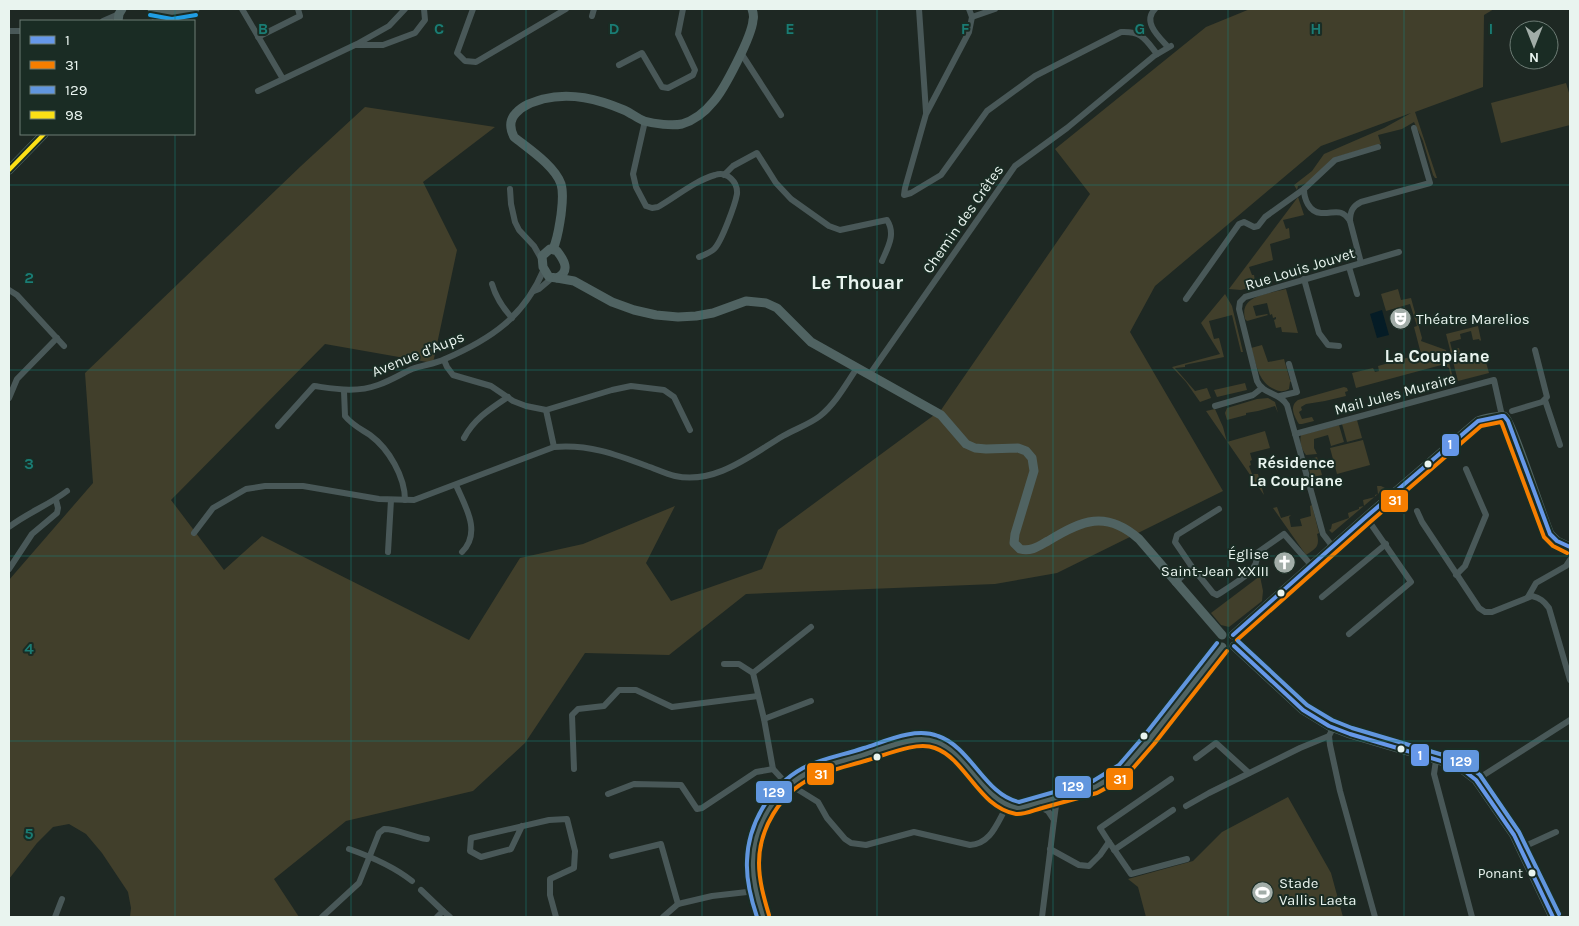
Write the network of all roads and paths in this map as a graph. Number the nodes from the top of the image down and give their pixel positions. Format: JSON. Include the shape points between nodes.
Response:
{"nodes":[{"id":1,"x":152,"y":9,"type":"edge"},
{"id":2,"x":195,"y":9,"type":"edge"},
{"id":3,"x":242,"y":9,"type":"edge"},
{"id":4,"x":298,"y":9,"type":"edge"},
{"id":5,"x":405,"y":9,"type":"edge"},
{"id":6,"x":424,"y":9,"type":"edge"},
{"id":7,"x":473,"y":9,"type":"edge"},
{"id":8,"x":566,"y":9,"type":"edge"},
{"id":9,"x":594,"y":9,"type":"edge"},
{"id":10,"x":682,"y":9,"type":"edge"},
{"id":11,"x":752,"y":9,"type":"edge"},
{"id":12,"x":919,"y":9,"type":"edge"},
{"id":13,"x":969,"y":9,"type":"edge"},
{"id":14,"x":995,"y":9,"type":"edge"},
{"id":15,"x":1155,"y":9,"type":"edge"},
{"id":16,"x":172,"y":13,"type":"junction"},
{"id":17,"x":120,"y":15,"type":"edge"},
{"id":18,"x":592,"y":16,"type":"dead end"},
{"id":19,"x":972,"y":17,"type":"junction"},
{"id":20,"x":106,"y":20,"type":"edge"},
{"id":21,"x":157,"y":20,"type":"edge"},
{"id":22,"x":258,"y":37,"type":"junction"},
{"id":23,"x":355,"y":45,"type":"junction"},
{"id":24,"x":741,"y":54,"type":"junction"},
{"id":25,"x":1157,"y":54,"type":"junction"},
{"id":26,"x":619,"y":66,"type":"dead end"},
{"id":27,"x":283,"y":79,"type":"junction"},
{"id":28,"x":258,"y":91,"type":"dead end"},
{"id":29,"x":781,"y":114,"type":"dead end"},
{"id":30,"x":926,"y":114,"type":"junction"},
{"id":31,"x":645,"y":121,"type":"junction"},
{"id":32,"x":1414,"y":128,"type":"dead end"},
{"id":33,"x":43,"y":135,"type":"edge"},
{"id":34,"x":32,"y":145,"type":"junction"},
{"id":35,"x":1378,"y":147,"type":"dead end"},
{"id":36,"x":9,"y":162,"type":"edge"},
{"id":37,"x":9,"y":170,"type":"edge"},
{"id":38,"x":724,"y":175,"type":"junction"},
{"id":39,"x":1304,"y":189,"type":"junction"},
{"id":40,"x":510,"y":190,"type":"dead end"},
{"id":41,"x":1350,"y":221,"type":"junction"},
{"id":42,"x":534,"y":246,"type":"junction"},
{"id":43,"x":554,"y":252,"type":"junction"},
{"id":44,"x":1400,"y":252,"type":"dead end"},
{"id":45,"x":699,"y":257,"type":"dead end"},
{"id":46,"x":882,"y":261,"type":"dead end"},
{"id":47,"x":1361,"y":263,"type":"junction"},
{"id":48,"x":543,"y":265,"type":"junction"},
{"id":49,"x":1349,"y":267,"type":"junction"},
{"id":50,"x":566,"y":269,"type":"junction"},
{"id":51,"x":554,"y":278,"type":"junction"},
{"id":52,"x":1304,"y":279,"type":"junction"},
{"id":53,"x":574,"y":281,"type":"junction"},
{"id":54,"x":492,"y":284,"type":"dead end"},
{"id":55,"x":9,"y":290,"type":"edge"},
{"id":56,"x":534,"y":290,"type":"junction"},
{"id":57,"x":1357,"y":294,"type":"dead end"},
{"id":58,"x":1186,"y":299,"type":"dead end"},
{"id":59,"x":512,"y":318,"type":"junction"},
{"id":60,"x":57,"y":338,"type":"junction"},
{"id":61,"x":64,"y":346,"type":"dead end"},
{"id":62,"x":1339,"y":346,"type":"dead end"},
{"id":63,"x":1535,"y":350,"type":"dead end"},
{"id":64,"x":444,"y":360,"type":"junction"},
{"id":65,"x":1289,"y":364,"type":"dead end"},
{"id":66,"x":857,"y":368,"type":"junction"},
{"id":67,"x":870,"y":374,"type":"junction"},
{"id":68,"x":1262,"y":388,"type":"junction"},
{"id":69,"x":344,"y":391,"type":"junction"},
{"id":70,"x":1280,"y":396,"type":"junction"},
{"id":71,"x":508,"y":397,"type":"junction"},
{"id":72,"x":9,"y":398,"type":"edge"},
{"id":73,"x":1545,"y":400,"type":"junction"},
{"id":74,"x":1215,"y":406,"type":"dead end"},
{"id":75,"x":546,"y":410,"type":"junction"},
{"id":76,"x":1505,"y":419,"type":"junction"},
{"id":77,"x":278,"y":426,"type":"dead end"},
{"id":78,"x":690,"y":430,"type":"dead end"},
{"id":79,"x":1295,"y":434,"type":"junction"},
{"id":80,"x":464,"y":438,"type":"dead end"},
{"id":81,"x":1560,"y":445,"type":"dead end"},
{"id":82,"x":554,"y":447,"type":"junction"},
{"id":83,"x":1466,"y":468,"type":"dead end"},
{"id":84,"x":456,"y":485,"type":"junction"},
{"id":85,"x":67,"y":491,"type":"dead end"},
{"id":86,"x":56,"y":500,"type":"junction"},
{"id":87,"x":392,"y":500,"type":"junction"},
{"id":88,"x":405,"y":500,"type":"junction"},
{"id":89,"x":1219,"y":509,"type":"dead end"},
{"id":90,"x":1417,"y":511,"type":"dead end"},
{"id":91,"x":1366,"y":517,"type":"junction"},
{"id":92,"x":9,"y":527,"type":"edge"},
{"id":93,"x":194,"y":533,"type":"dead end"},
{"id":94,"x":1386,"y":544,"type":"junction"},
{"id":95,"x":1333,"y":547,"type":"junction"},
{"id":96,"x":1570,"y":547,"type":"edge"},
{"id":97,"x":388,"y":552,"type":"dead end"},
{"id":98,"x":462,"y":552,"type":"dead end"},
{"id":99,"x":1570,"y":560,"type":"edge"},
{"id":100,"x":1312,"y":565,"type":"junction"},
{"id":101,"x":1192,"y":567,"type":"junction"},
{"id":102,"x":9,"y":569,"type":"edge"},
{"id":103,"x":1456,"y":574,"type":"junction"},
{"id":104,"x":1175,"y":583,"type":"junction"},
{"id":105,"x":1322,"y":597,"type":"dead end"},
{"id":106,"x":1528,"y":597,"type":"junction"},
{"id":107,"x":810,"y":627,"type":"dead end"},
{"id":108,"x":1349,"y":634,"type":"dead end"},
{"id":109,"x":1222,"y":635,"type":"junction"},
{"id":110,"x":1233,"y":635,"type":"junction"},
{"id":111,"x":1234,"y":646,"type":"junction"},
{"id":112,"x":1222,"y":647,"type":"junction"},
{"id":113,"x":724,"y":664,"type":"dead end"},
{"id":114,"x":753,"y":673,"type":"junction"},
{"id":115,"x":1570,"y":680,"type":"edge"},
{"id":116,"x":758,"y":696,"type":"junction"},
{"id":117,"x":811,"y":701,"type":"dead end"},
{"id":118,"x":764,"y":720,"type":"junction"},
{"id":119,"x":1570,"y":720,"type":"edge"},
{"id":120,"x":1331,"y":732,"type":"junction"},
{"id":121,"x":1196,"y":758,"type":"dead end"},
{"id":122,"x":1436,"y":760,"type":"junction"},
{"id":123,"x":574,"y":769,"type":"dead end"},
{"id":124,"x":773,"y":769,"type":"junction"},
{"id":125,"x":1249,"y":773,"type":"junction"},
{"id":126,"x":1171,"y":780,"type":"dead end"},
{"id":127,"x":1476,"y":780,"type":"junction"},
{"id":128,"x":791,"y":784,"type":"junction"},
{"id":129,"x":608,"y":794,"type":"dead end"},
{"id":130,"x":1057,"y":798,"type":"junction"},
{"id":131,"x":1035,"y":804,"type":"junction"},
{"id":132,"x":1007,"y":806,"type":"junction"},
{"id":133,"x":1186,"y":806,"type":"dead end"},
{"id":134,"x":1173,"y":810,"type":"dead end"},
{"id":135,"x":1054,"y":820,"type":"junction"},
{"id":136,"x":522,"y":826,"type":"junction"},
{"id":137,"x":1556,"y":832,"type":"dead end"},
{"id":138,"x":427,"y":839,"type":"dead end"},
{"id":139,"x":1108,"y":842,"type":"junction"},
{"id":140,"x":1521,"y":848,"type":"junction"},
{"id":141,"x":349,"y":849,"type":"dead end"},
{"id":142,"x":1050,"y":849,"type":"junction"},
{"id":143,"x":1114,"y":850,"type":"junction"},
{"id":144,"x":612,"y":856,"type":"dead end"},
{"id":145,"x":370,"y":857,"type":"junction"},
{"id":146,"x":1187,"y":859,"type":"dead end"},
{"id":147,"x":412,"y":881,"type":"dead end"},
{"id":148,"x":421,"y":890,"type":"dead end"},
{"id":149,"x":756,"y":891,"type":"junction"},
{"id":150,"x":62,"y":899,"type":"dead end"},
{"id":151,"x":678,"y":904,"type":"junction"},
{"id":152,"x":443,"y":911,"type":"junction"},
{"id":153,"x":55,"y":917,"type":"edge"},
{"id":154,"x":322,"y":917,"type":"edge"},
{"id":155,"x":437,"y":917,"type":"edge"},
{"id":156,"x":450,"y":917,"type":"edge"},
{"id":157,"x":556,"y":917,"type":"edge"},
{"id":158,"x":663,"y":917,"type":"edge"},
{"id":159,"x":763,"y":917,"type":"edge"},
{"id":160,"x":1042,"y":917,"type":"edge"},
{"id":161,"x":1375,"y":917,"type":"edge"},
{"id":162,"x":1472,"y":917,"type":"edge"},
{"id":163,"x":1552,"y":917,"type":"edge"}],
"edges":[{"from":1,"to":16,"type":"main road"},
{"from":2,"to":16,"type":"main road"},
{"from":3,"to":22,"type":"street"},
{"from":4,"to":22,"type":"street","via":[[300,16]]},
{"from":5,"to":23,"type":"street","via":[[389,26]]},
{"from":6,"to":23,"type":"street","via":[[425,20],[415,33],[383,45]]},
{"from":7,"to":8,"type":"street","via":[[457,53],[465,61],[476,62]]},
{"from":9,"to":18,"type":"street"},
{"from":10,"to":26,"type":"street","via":[[678,34],[695,70],[693,75],[668,88],[662,87],[642,53]]},
{"from":11,"to":24,"type":"main road","via":[[751,30]]},
{"from":12,"to":30,"type":"street"},
{"from":13,"to":19,"type":"street"},
{"from":14,"to":19,"type":"street"},
{"from":15,"to":25,"type":"street","name":"Chemin des Crêtes","via":[[1150,23],[1158,37],[1170,47]]},
{"from":16,"to":21,"type":"main road"},
{"from":17,"to":20,"type":"street"},
{"from":19,"to":30,"type":"street","via":[[968,32]]},
{"from":22,"to":27,"type":"street"},
{"from":23,"to":27,"type":"street"},
{"from":24,"to":29,"type":"street"},
{"from":24,"to":31,"type":"main road","via":[[714,101],[696,118],[682,124]]},
{"from":25,"to":30,"type":"street","via":[[1142,35],[1132,31],[1121,32],[1035,76],[987,111],[941,175],[904,195]]},
{"from":25,"to":67,"type":"street","name":"Chemin des Crêtes","via":[[1015,166]]},
{"from":27,"to":28,"type":"street"},
{"from":31,"to":38,"type":"street","via":[[633,174],[646,206],[658,207],[716,174]]},
{"from":31,"to":43,"type":"main road","via":[[624,110],[568,95],[530,103],[511,119],[514,137],[550,168],[561,186],[559,230]]},
{"from":32,"to":41,"type":"street","via":[[1430,183],[1361,202],[1352,209]]},
{"from":33,"to":34,"type":"main road"},
{"from":34,"to":36,"type":"main road"},
{"from":34,"to":37,"type":"main road"},
{"from":35,"to":39,"type":"street","via":[[1335,160]]},
{"from":38,"to":45,"type":"street","via":[[736,184],[737,194],[724,234],[714,249]]},
{"from":38,"to":46,"type":"street","via":[[732,166],[757,153],[776,183],[791,199],[829,226],[840,230],[887,220],[892,233]]},
{"from":39,"to":41,"type":"street","via":[[1306,202],[1313,210],[1341,212]]},
{"from":39,"to":58,"type":"street","via":[[1265,217],[1258,226],[1244,222],[1239,224]]},
{"from":40,"to":42,"type":"street","via":[[515,222]]},
{"from":41,"to":47,"type":"street"},
{"from":42,"to":43,"type":"street"},
{"from":42,"to":48,"type":"street"},
{"from":43,"to":48,"type":"main road","via":[[542,256]]},
{"from":43,"to":50,"type":"main road"},
{"from":44,"to":47,"type":"street","name":"Rue Louis Jouvet"},
{"from":47,"to":49,"type":"street","name":"Rue Louis Jouvet"},
{"from":48,"to":51,"type":"main road","via":[[546,274]]},
{"from":48,"to":56,"type":"street","name":"Avenue d'Aups"},
{"from":49,"to":52,"type":"street","name":"Rue Louis Jouvet"},
{"from":49,"to":57,"type":"street"},
{"from":50,"to":51,"type":"main road"},
{"from":50,"to":53,"type":"main road"},
{"from":51,"to":53,"type":"main road"},
{"from":51,"to":56,"type":"street","name":"Avenue d'Aups"},
{"from":52,"to":62,"type":"street","via":[[1319,333],[1328,345]]},
{"from":52,"to":68,"type":"street","name":"Rue Louis Jouvet","via":[[1245,297],[1240,302],[1257,381]]},
{"from":53,"to":66,"type":"main road","via":[[612,302],[656,315],[696,316],[746,301],[766,303],[777,308],[811,342]]},
{"from":54,"to":59,"type":"street","via":[[495,296]]},
{"from":55,"to":60,"type":"street"},
{"from":56,"to":59,"type":"street","name":"Avenue d'Aups"},
{"from":59,"to":64,"type":"street","name":"Avenue d'Aups","via":[[494,333]]},
{"from":60,"to":61,"type":"street"},
{"from":60,"to":72,"type":"street","via":[[17,379]]},
{"from":63,"to":73,"type":"street","via":[[1547,393]]},
{"from":64,"to":69,"type":"street","name":"Avenue d'Aups","via":[[377,386]]},
{"from":64,"to":71,"type":"street","via":[[453,375],[491,386]]},
{"from":65,"to":70,"type":"street","via":[[1297,392]]},
{"from":66,"to":67,"type":"main road"},
{"from":66,"to":82,"type":"street","via":[[820,416],[718,473],[702,477],[676,476],[594,448]]},
{"from":67,"to":104,"type":"main road","via":[[941,415],[966,444],[986,449],[1018,448],[1032,458],[1034,471],[1015,534],[1014,543],[1020,549],[1033,549],[1076,524],[1114,523],[1139,539]]},
{"from":68,"to":70,"type":"street"},
{"from":68,"to":74,"type":"street","via":[[1254,395]]},
{"from":69,"to":77,"type":"street","name":"Avenue d'Aups","via":[[314,386]]},
{"from":69,"to":88,"type":"street","via":[[345,416],[372,436],[390,457],[403,482]]},
{"from":70,"to":79,"type":"street","via":[[1287,405]]},
{"from":71,"to":75,"type":"street","via":[[526,406]]},
{"from":71,"to":80,"type":"street","via":[[482,414]]},
{"from":73,"to":76,"type":"street"},
{"from":73,"to":81,"type":"street"},
{"from":75,"to":78,"type":"street","via":[[631,386],[664,390],[674,397]]},
{"from":75,"to":82,"type":"street"},
{"from":76,"to":79,"type":"street","name":"Mail Jules Muraire","via":[[1494,380]]},
{"from":76,"to":91,"type":"main road","via":[[1478,421]]},
{"from":76,"to":96,"type":"main road","via":[[1550,534],[1556,541]]},
{"from":79,"to":95,"type":"street","via":[[1323,534]]},
{"from":82,"to":84,"type":"street"},
{"from":83,"to":103,"type":"street","via":[[1486,515],[1464,566]]},
{"from":84,"to":88,"type":"street","via":[[414,500]]},
{"from":84,"to":98,"type":"street","via":[[472,527],[470,544]]},
{"from":85,"to":86,"type":"street"},
{"from":86,"to":92,"type":"street"},
{"from":86,"to":102,"type":"street","via":[[57,513],[32,534]]},
{"from":87,"to":88,"type":"street"},
{"from":87,"to":93,"type":"street","via":[[303,486],[246,489],[213,508]]},
{"from":87,"to":97,"type":"street"},
{"from":89,"to":101,"type":"street","via":[[1177,535],[1174,542]]},
{"from":90,"to":103,"type":"street"},
{"from":91,"to":94,"type":"street"},
{"from":91,"to":95,"type":"main road"},
{"from":94,"to":105,"type":"street"},
{"from":94,"to":108,"type":"street","via":[[1411,582]]},
{"from":95,"to":100,"type":"main road"},
{"from":99,"to":106,"type":"street","via":[[1566,566],[1536,583]]},
{"from":100,"to":101,"type":"street","via":[[1284,534],[1257,553],[1254,568],[1217,595]]},
{"from":100,"to":110,"type":"main road"},
{"from":101,"to":104,"type":"street"},
{"from":103,"to":106,"type":"street","via":[[1485,612],[1499,611]]},
{"from":104,"to":109,"type":"main road"},
{"from":106,"to":115,"type":"street","via":[[1539,598],[1549,608]]},
{"from":107,"to":114,"type":"street"},
{"from":109,"to":110,"type":"main road","via":[[1229,632]]},
{"from":109,"to":112,"type":"main road"},
{"from":110,"to":111,"type":"main road"},
{"from":111,"to":112,"type":"main road","via":[[1229,649]]},
{"from":111,"to":120,"type":"main road"},
{"from":112,"to":130,"type":"main road","via":[[1123,770],[1095,787]]},
{"from":113,"to":114,"type":"street","via":[[739,664]]},
{"from":114,"to":116,"type":"street"},
{"from":116,"to":118,"type":"street"},
{"from":116,"to":123,"type":"street","via":[[672,707],[636,690],[619,690],[604,706],[578,709],[572,715]]},
{"from":117,"to":118,"type":"street"},
{"from":118,"to":124,"type":"street"},
{"from":119,"to":127,"type":"street"},
{"from":120,"to":122,"type":"main road"},
{"from":120,"to":125,"type":"street"},
{"from":120,"to":161,"type":"street","via":[[1340,790]]},
{"from":121,"to":125,"type":"street","via":[[1216,743]]},
{"from":122,"to":127,"type":"main road","via":[[1458,766]]},
{"from":122,"to":162,"type":"street","via":[[1434,774]]},
{"from":124,"to":128,"type":"street","via":[[784,782]]},
{"from":124,"to":129,"type":"street","via":[[756,772],[697,809],[681,785],[634,784]]},
{"from":125,"to":133,"type":"street"},
{"from":126,"to":139,"type":"street","via":[[1100,828]]},
{"from":127,"to":140,"type":"main road"},
{"from":128,"to":132,"type":"main road","via":[[818,769],[897,745],[926,740],[947,747]]},
{"from":128,"to":132,"type":"street","via":[[818,802],[845,838],[858,845],[914,832],[976,845],[990,836]]},
{"from":128,"to":149,"type":"main road","via":[[768,810],[757,837],[753,860]]},
{"from":130,"to":131,"type":"main road"},
{"from":130,"to":135,"type":"street"},
{"from":131,"to":132,"type":"main road","via":[[1019,808]]},
{"from":131,"to":135,"type":"street","via":[[1048,811]]},
{"from":134,"to":143,"type":"street"},
{"from":135,"to":142,"type":"street"},
{"from":136,"to":136,"type":"street","via":[[471,838],[470,851],[482,858],[511,849]]},
{"from":136,"to":157,"type":"street","via":[[567,819],[575,851],[574,868],[550,879]]},
{"from":137,"to":140,"type":"street"},
{"from":138,"to":145,"type":"street","via":[[384,828]]},
{"from":139,"to":142,"type":"street","via":[[1089,866],[1079,865]]},
{"from":139,"to":143,"type":"street"},
{"from":140,"to":163,"type":"main road"},
{"from":141,"to":145,"type":"street"},
{"from":142,"to":160,"type":"street"},
{"from":143,"to":146,"type":"street","via":[[1131,874]]},
{"from":144,"to":151,"type":"street","via":[[661,844]]},
{"from":145,"to":147,"type":"street"},
{"from":145,"to":154,"type":"street","via":[[359,883]]},
{"from":148,"to":152,"type":"street"},
{"from":149,"to":151,"type":"street"},
{"from":149,"to":159,"type":"main road"},
{"from":150,"to":153,"type":"street"},
{"from":151,"to":158,"type":"street"},
{"from":152,"to":155,"type":"street"},
{"from":152,"to":156,"type":"street"}]}
